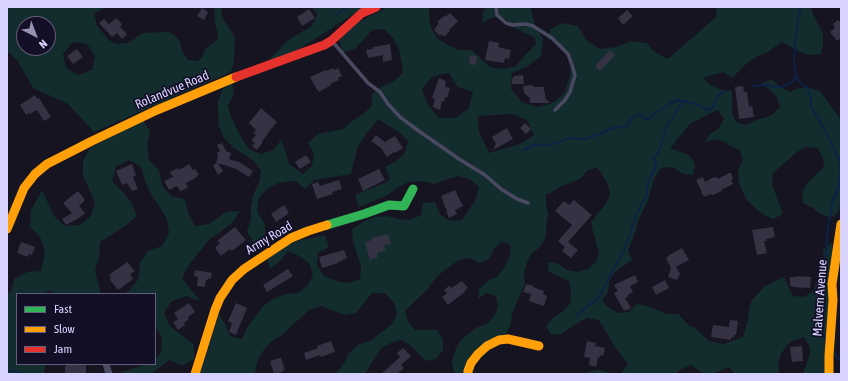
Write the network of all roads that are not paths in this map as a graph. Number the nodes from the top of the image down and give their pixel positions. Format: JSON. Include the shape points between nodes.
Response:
{"nodes":[{"id":1,"x":376,"y":7,"type":"edge"},
{"id":2,"x":496,"y":7,"type":"edge"},
{"id":3,"x":331,"y":40,"type":"junction"},
{"id":4,"x":555,"y":110,"type":"dead end"},
{"id":5,"x":413,"y":189,"type":"dead end"},
{"id":6,"x":528,"y":203,"type":"dead end"},
{"id":7,"x":841,"y":224,"type":"edge"},
{"id":8,"x":7,"y":229,"type":"edge"},
{"id":9,"x":539,"y":346,"type":"dead end"},
{"id":10,"x":195,"y":374,"type":"edge"},
{"id":11,"x":468,"y":374,"type":"edge"},
{"id":12,"x":829,"y":374,"type":"edge"}],
"edges":[{"from":1,"to":3,"type":"street","name":"Rolandvue Road","via":[[362,14]]},
{"from":2,"to":4,"type":"lane","via":[[497,15],[506,23],[533,26],[552,38],[568,54],[575,75],[570,92]]},
{"from":3,"to":6,"type":"lane","via":[[400,117],[517,200]]},
{"from":3,"to":8,"type":"street","name":"Rolandvue Road","via":[[157,110],[56,159],[40,169],[29,181]]},
{"from":5,"to":10,"type":"street","name":"Army Road","via":[[404,206],[389,205],[308,231],[291,238],[244,269],[232,280],[220,298]]},
{"from":7,"to":12,"type":"street","name":"Malvern Avenue","via":[[832,284]]},
{"from":9,"to":11,"type":"street","via":[[508,339],[499,340],[478,354],[471,363]]}]}
